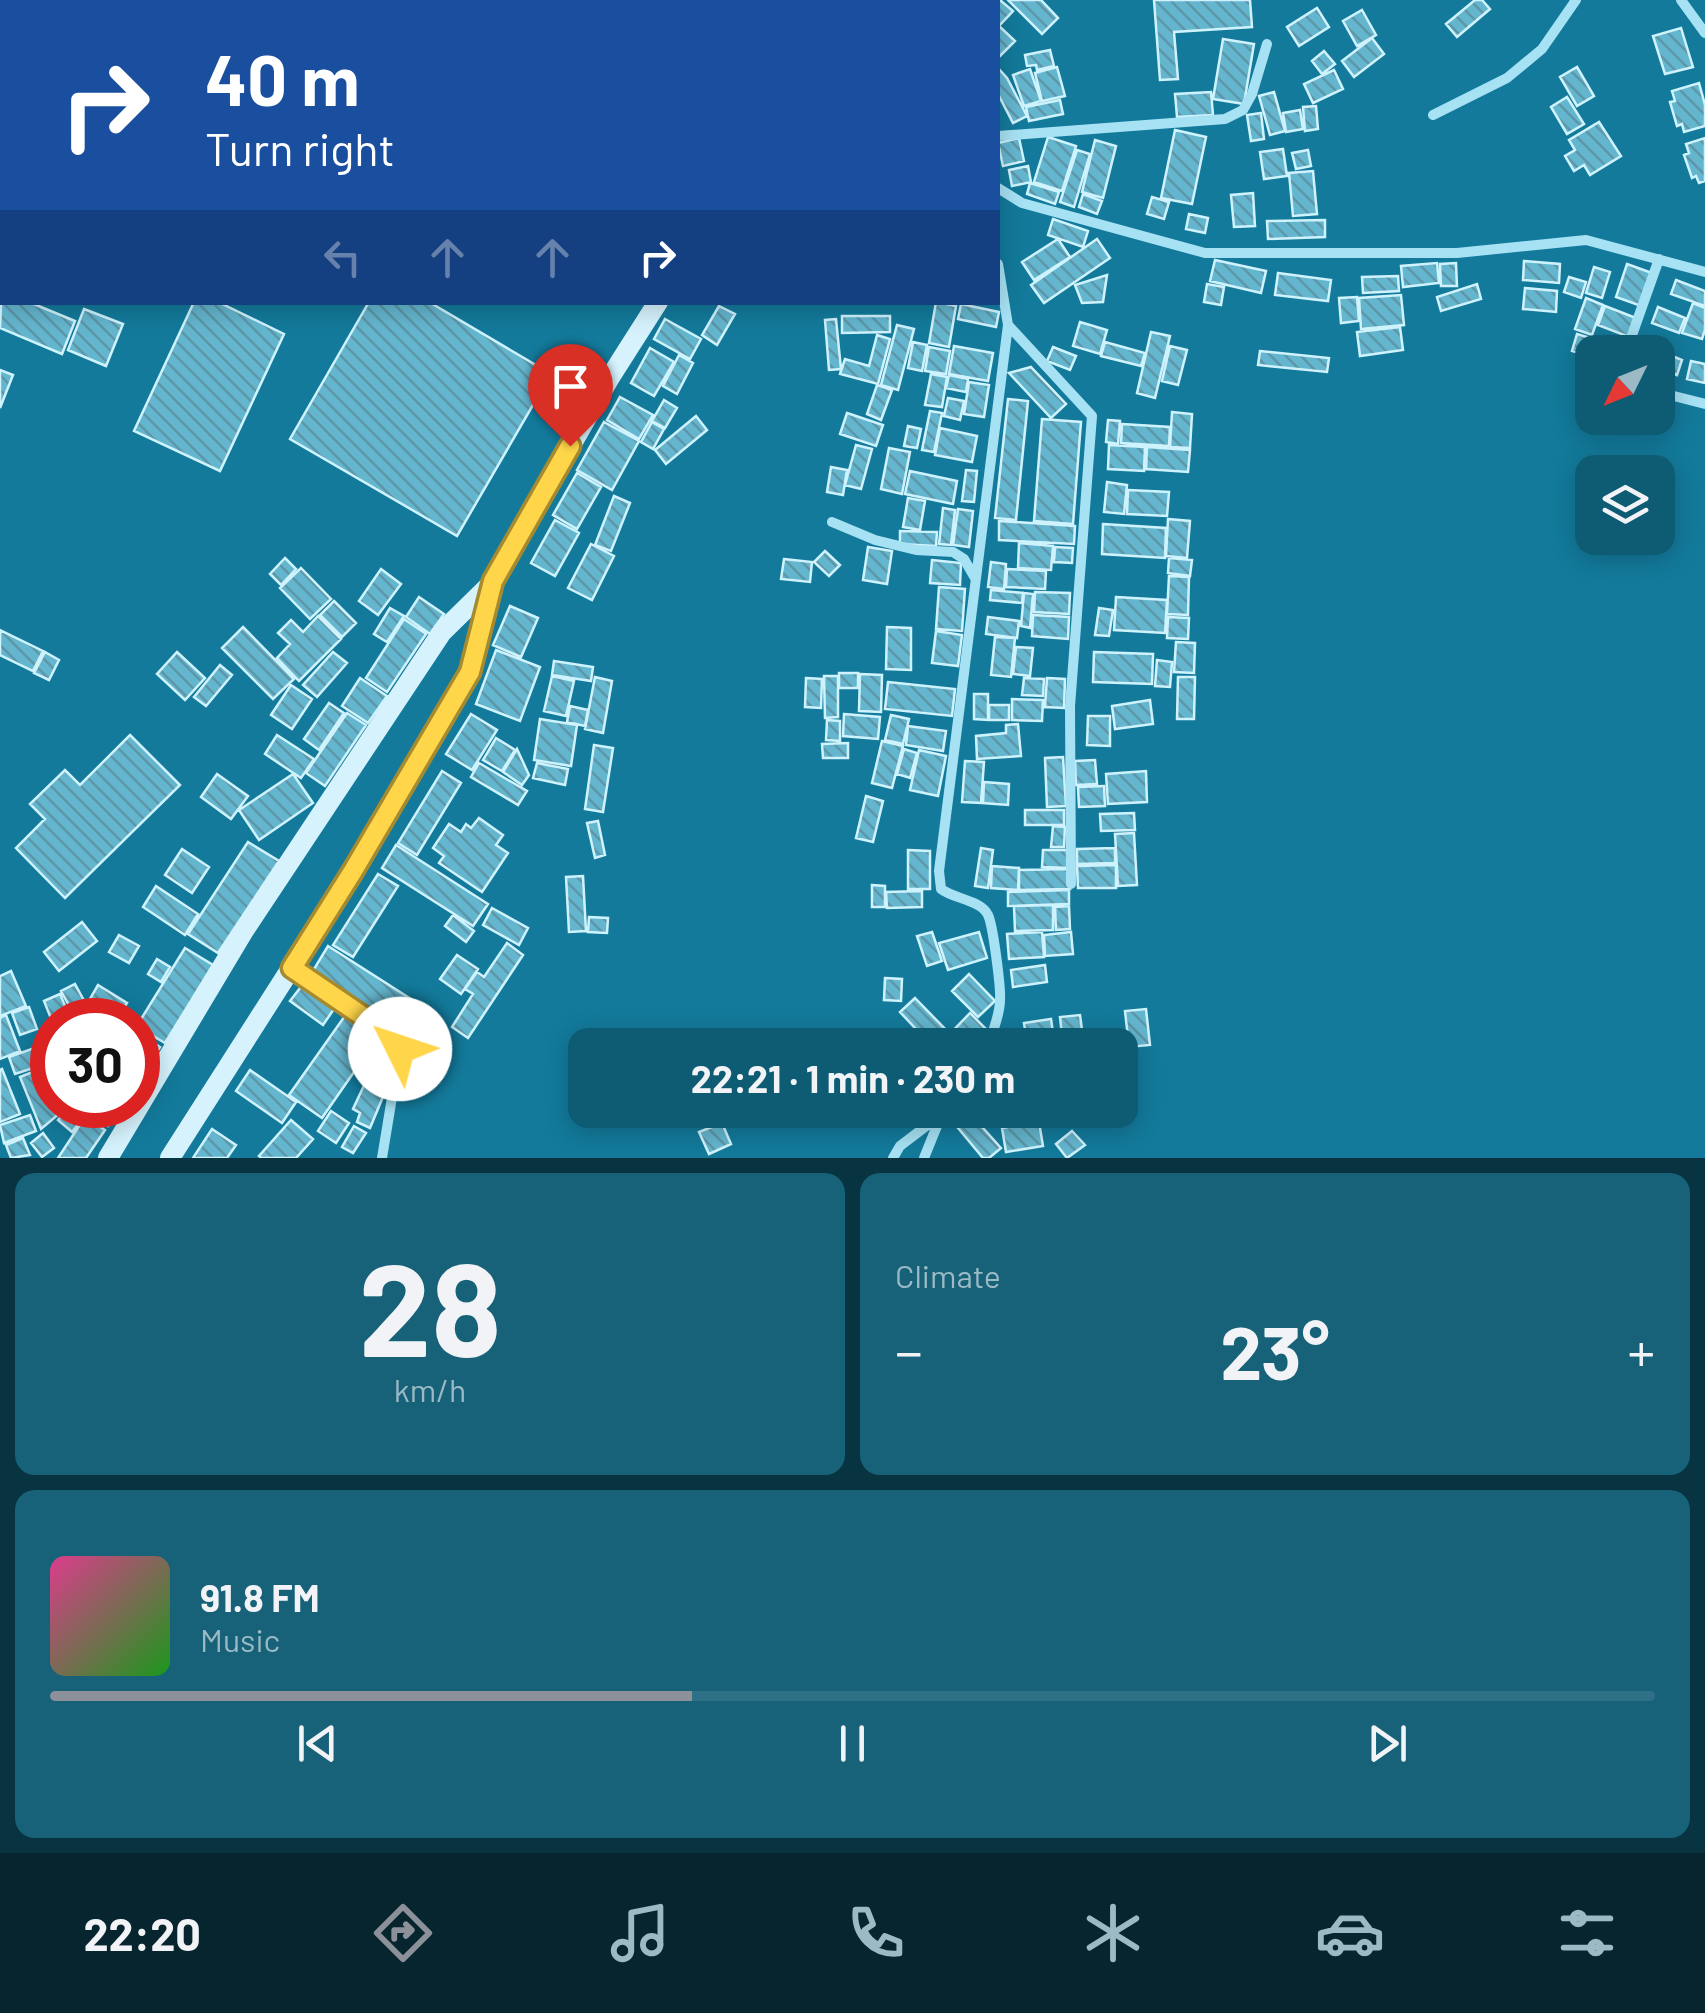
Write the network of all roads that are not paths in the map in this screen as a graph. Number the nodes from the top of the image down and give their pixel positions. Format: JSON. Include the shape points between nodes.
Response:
{"nodes":[{"id":1,"x":1576,"y":0,"type":"edge"},
{"id":2,"x":1681,"y":0,"type":"edge"},
{"id":3,"x":1705,"y":33,"type":"edge"},
{"id":4,"x":1267,"y":44,"type":"dead end"},
{"id":5,"x":1432,"y":115,"type":"dead end"},
{"id":6,"x":1000,"y":136,"type":"edge"},
{"id":7,"x":1000,"y":189,"type":"edge"},
{"id":8,"x":1659,"y":260,"type":"junction"},
{"id":9,"x":1705,"y":272,"type":"edge"},
{"id":10,"x":1000,"y":276,"type":"edge"},
{"id":11,"x":656,"y":305,"type":"edge"},
{"id":12,"x":1008,"y":326,"type":"junction"},
{"id":13,"x":1632,"y":335,"type":"edge"},
{"id":14,"x":1675,"y":396,"type":"edge"},
{"id":15,"x":1705,"y":404,"type":"edge"},
{"id":16,"x":832,"y":522,"type":"dead end"},
{"id":17,"x":976,"y":579,"type":"junction"},
{"id":18,"x":493,"y":581,"type":"junction"},
{"id":19,"x":1071,"y":884,"type":"dead end"},
{"id":20,"x":292,"y":968,"type":"junction"},
{"id":21,"x":993,"y":1028,"type":"edge"},
{"id":22,"x":922,"y":1128,"type":"edge"},
{"id":23,"x":936,"y":1128,"type":"edge"},
{"id":24,"x":108,"y":1158,"type":"edge"},
{"id":25,"x":170,"y":1158,"type":"edge"},
{"id":26,"x":382,"y":1158,"type":"edge"},
{"id":27,"x":893,"y":1158,"type":"edge"},
{"id":28,"x":924,"y":1158,"type":"edge"}],
"edges":[{"from":1,"to":5,"type":"street","via":[[1542,49],[1508,78]]},
{"from":2,"to":3,"type":"street"},
{"from":4,"to":6,"type":"street","via":[[1252,94],[1243,110],[1225,119]]},
{"from":7,"to":8,"type":"street","via":[[1022,203],[1205,252],[1457,253],[1586,240]]},
{"from":8,"to":9,"type":"street"},
{"from":8,"to":13,"type":"street"},
{"from":10,"to":12,"type":"street"},
{"from":11,"to":18,"type":"main road"},
{"from":12,"to":17,"type":"street"},
{"from":12,"to":19,"type":"street","via":[[1092,416],[1070,706]]},
{"from":14,"to":15,"type":"street"},
{"from":16,"to":17,"type":"street","via":[[875,540],[953,552]]},
{"from":17,"to":21,"type":"street","via":[[939,872],[941,889],[988,914],[1000,1001]]},
{"from":18,"to":20,"type":"main road","via":[[470,672]]},
{"from":18,"to":24,"type":"main road","via":[[442,632],[243,932]]},
{"from":20,"to":25,"type":"main road"},
{"from":20,"to":26,"type":"street","via":[[392,1036],[400,1049]]},
{"from":22,"to":27,"type":"street"},
{"from":23,"to":28,"type":"street"}]}
